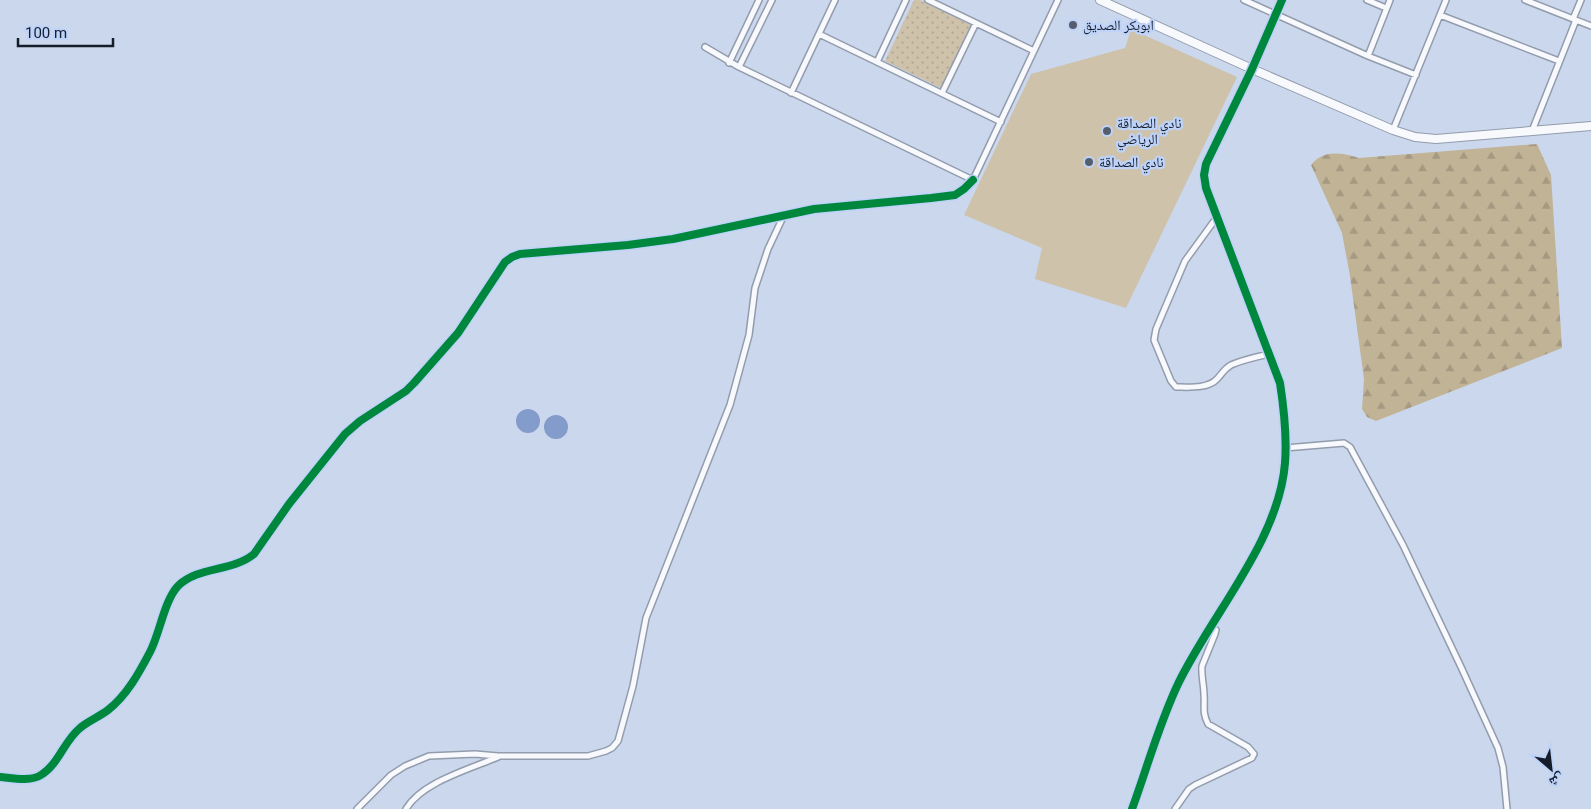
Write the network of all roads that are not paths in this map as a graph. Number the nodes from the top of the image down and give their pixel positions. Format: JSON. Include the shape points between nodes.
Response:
{"nodes":[{"id":1,"x":759,"y":0,"type":"edge"},
{"id":2,"x":772,"y":0,"type":"edge"},
{"id":3,"x":835,"y":0,"type":"edge"},
{"id":4,"x":906,"y":0,"type":"edge"},
{"id":5,"x":928,"y":0,"type":"edge"},
{"id":6,"x":1058,"y":0,"type":"edge"},
{"id":7,"x":1100,"y":0,"type":"edge"},
{"id":8,"x":1244,"y":0,"type":"edge"},
{"id":9,"x":1282,"y":0,"type":"edge"},
{"id":10,"x":1367,"y":0,"type":"edge"},
{"id":11,"x":1390,"y":0,"type":"edge"},
{"id":12,"x":1446,"y":0,"type":"edge"},
{"id":13,"x":1525,"y":0,"type":"edge"},
{"id":14,"x":1581,"y":0,"type":"edge"},
{"id":15,"x":1386,"y":8,"type":"junction"},
{"id":16,"x":1276,"y":14,"type":"junction"},
{"id":17,"x":1440,"y":15,"type":"junction"},
{"id":18,"x":1574,"y":19,"type":"junction"},
{"id":19,"x":976,"y":23,"type":"junction"},
{"id":20,"x":1591,"y":26,"type":"edge"},
{"id":21,"x":819,"y":34,"type":"junction"},
{"id":22,"x":705,"y":47,"type":"dead end"},
{"id":23,"x":1034,"y":51,"type":"junction"},
{"id":24,"x":1368,"y":56,"type":"junction"},
{"id":25,"x":1559,"y":61,"type":"junction"},
{"id":26,"x":877,"y":62,"type":"junction"},
{"id":27,"x":729,"y":63,"type":"junction"},
{"id":28,"x":739,"y":67,"type":"junction"},
{"id":29,"x":1252,"y":69,"type":"junction"},
{"id":30,"x":1416,"y":75,"type":"junction"},
{"id":31,"x":791,"y":93,"type":"junction"},
{"id":32,"x":942,"y":93,"type":"junction"},
{"id":33,"x":1001,"y":122,"type":"junction"},
{"id":34,"x":1591,"y":126,"type":"edge"},
{"id":35,"x":1393,"y":130,"type":"junction"},
{"id":36,"x":1532,"y":131,"type":"junction"},
{"id":37,"x":973,"y":180,"type":"junction"},
{"id":38,"x":784,"y":215,"type":"junction"},
{"id":39,"x":1217,"y":217,"type":"junction"},
{"id":40,"x":1268,"y":354,"type":"junction"},
{"id":41,"x":1285,"y":448,"type":"junction"},
{"id":42,"x":1211,"y":626,"type":"junction"},
{"id":43,"x":498,"y":756,"type":"junction"},
{"id":44,"x":0,"y":778,"type":"edge"},
{"id":45,"x":356,"y":809,"type":"edge"},
{"id":46,"x":406,"y":809,"type":"edge"},
{"id":47,"x":1132,"y":809,"type":"edge"},
{"id":48,"x":1175,"y":809,"type":"edge"},
{"id":49,"x":1507,"y":809,"type":"edge"}],
"edges":[{"from":1,"to":27,"type":"street"},
{"from":2,"to":28,"type":"street"},
{"from":3,"to":21,"type":"street"},
{"from":4,"to":26,"type":"street"},
{"from":5,"to":19,"type":"street"},
{"from":6,"to":23,"type":"street"},
{"from":7,"to":29,"type":"street"},
{"from":8,"to":16,"type":"street"},
{"from":9,"to":16,"type":"street"},
{"from":10,"to":15,"type":"street"},
{"from":11,"to":15,"type":"street"},
{"from":12,"to":17,"type":"street"},
{"from":13,"to":18,"type":"street"},
{"from":14,"to":18,"type":"street"},
{"from":15,"to":24,"type":"street"},
{"from":16,"to":24,"type":"street"},
{"from":16,"to":29,"type":"street"},
{"from":17,"to":25,"type":"street"},
{"from":17,"to":30,"type":"street"},
{"from":18,"to":20,"type":"street"},
{"from":18,"to":25,"type":"street"},
{"from":19,"to":23,"type":"street"},
{"from":19,"to":32,"type":"street"},
{"from":21,"to":26,"type":"street"},
{"from":21,"to":31,"type":"street"},
{"from":22,"to":27,"type":"street"},
{"from":23,"to":33,"type":"street"},
{"from":24,"to":30,"type":"street"},
{"from":25,"to":36,"type":"street"},
{"from":26,"to":32,"type":"street"},
{"from":27,"to":28,"type":"street"},
{"from":28,"to":31,"type":"street"},
{"from":29,"to":35,"type":"street"},
{"from":29,"to":39,"type":"street","via":[[1206,164],[1206,188]]},
{"from":30,"to":35,"type":"street"},
{"from":31,"to":37,"type":"street"},
{"from":32,"to":33,"type":"street"},
{"from":33,"to":37,"type":"street"},
{"from":34,"to":36,"type":"street"},
{"from":35,"to":36,"type":"street","via":[[1415,138],[1436,139]]},
{"from":37,"to":38,"type":"street","via":[[955,194]]},
{"from":38,"to":43,"type":"street","via":[[755,288],[749,335],[730,405],[646,618],[618,741],[612,748],[588,756]]},
{"from":38,"to":44,"type":"street","via":[[650,242],[520,254],[508,259],[458,332],[406,391],[345,434],[288,504],[254,554],[234,565],[194,576],[177,588],[156,641],[133,682],[118,701],[79,729],[51,767],[40,776]]},
{"from":39,"to":40,"type":"street"},
{"from":39,"to":40,"type":"street","via":[[1185,261],[1154,340],[1176,386],[1207,385],[1233,364]]},
{"from":40,"to":41,"type":"street","via":[[1280,383]]},
{"from":41,"to":42,"type":"street","via":[[1280,492],[1270,520]]},
{"from":41,"to":49,"type":"street","via":[[1344,443],[1350,447],[1402,545],[1498,748]]},
{"from":42,"to":47,"type":"street","via":[[1164,717]]},
{"from":42,"to":48,"type":"street","via":[[1216,630],[1202,666],[1205,718],[1208,724],[1248,747],[1254,754],[1252,758],[1189,789]]},
{"from":43,"to":45,"type":"street","via":[[445,754],[416,760],[390,775]]},
{"from":43,"to":46,"type":"street","via":[[435,784],[420,793]]}]}
